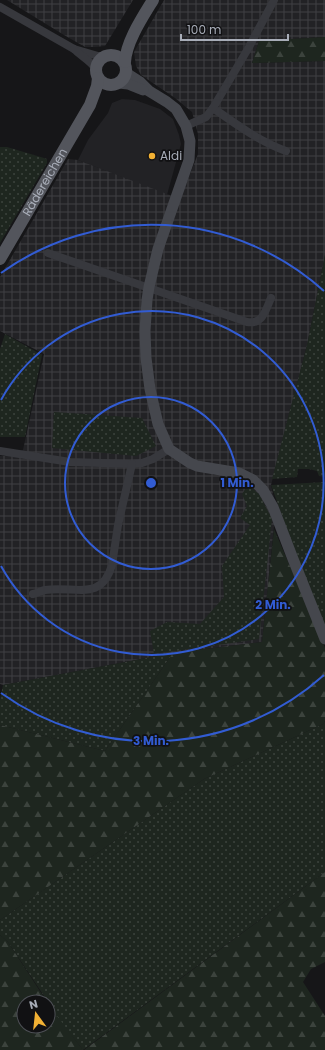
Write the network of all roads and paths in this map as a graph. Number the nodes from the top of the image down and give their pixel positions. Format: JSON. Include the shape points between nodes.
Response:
{"nodes":[{"id":1,"x":153,"y":0,"type":"edge"},
{"id":2,"x":274,"y":0,"type":"edge"},
{"id":3,"x":0,"y":7,"type":"edge"},
{"id":4,"x":136,"y":28,"type":"junction"},
{"id":5,"x":74,"y":49,"type":"junction"},
{"id":6,"x":108,"y":55,"type":"junction"},
{"id":7,"x":126,"y":66,"type":"junction"},
{"id":8,"x":97,"y":74,"type":"junction"},
{"id":9,"x":115,"y":84,"type":"junction"},
{"id":10,"x":149,"y":91,"type":"junction"},
{"id":11,"x":90,"y":106,"type":"junction"},
{"id":12,"x":214,"y":108,"type":"junction"},
{"id":13,"x":186,"y":126,"type":"junction"},
{"id":14,"x":286,"y":151,"type":"dead end"},
{"id":15,"x":48,"y":253,"type":"dead end"},
{"id":16,"x":0,"y":259,"type":"edge"},
{"id":17,"x":149,"y":287,"type":"junction"},
{"id":18,"x":271,"y":298,"type":"dead end"},
{"id":19,"x":169,"y":448,"type":"junction"},
{"id":20,"x":0,"y":452,"type":"edge"},
{"id":21,"x":132,"y":464,"type":"junction"},
{"id":22,"x":33,"y":594,"type":"dead end"},
{"id":23,"x":325,"y":639,"type":"edge"}],
"edges":[{"from":1,"to":4,"type":"main road"},
{"from":2,"to":12,"type":"street"},
{"from":3,"to":5,"type":"street"},
{"from":4,"to":6,"type":"main road","via":[[116,51]]},
{"from":4,"to":7,"type":"main road","via":[[125,57]]},
{"from":5,"to":6,"type":"street","via":[[98,56]]},
{"from":5,"to":8,"type":"street","via":[[93,65]]},
{"from":6,"to":7,"type":"main road","via":[[118,56]]},
{"from":6,"to":8,"type":"main road","via":[[98,62]]},
{"from":7,"to":9,"type":"main road","via":[[124,78]]},
{"from":7,"to":10,"type":"street","via":[[130,75]]},
{"from":8,"to":9,"type":"main road","via":[[103,83]]},
{"from":8,"to":11,"type":"main road","name":"Rädereichen","via":[[97,86]]},
{"from":9,"to":10,"type":"street","via":[[128,84]]},
{"from":9,"to":11,"type":"main road","name":"Rädereichen","via":[[106,88]]},
{"from":10,"to":13,"type":"street","via":[[172,106]]},
{"from":11,"to":16,"type":"main road","name":"Rädereichen"},
{"from":12,"to":13,"type":"street","via":[[206,116]]},
{"from":12,"to":14,"type":"street","via":[[261,140]]},
{"from":13,"to":17,"type":"street","via":[[190,141],[189,160],[158,249]]},
{"from":15,"to":17,"type":"street"},
{"from":17,"to":18,"type":"street","via":[[252,323],[263,316]]},
{"from":17,"to":19,"type":"street","via":[[145,331],[148,376],[156,418]]},
{"from":19,"to":21,"type":"street","via":[[153,459]]},
{"from":19,"to":23,"type":"street","via":[[190,464],[246,476],[264,490]]},
{"from":20,"to":21,"type":"street","via":[[70,462]]},
{"from":21,"to":22,"type":"street","via":[[112,565],[104,581],[100,586],[89,590],[45,590]]}]}
